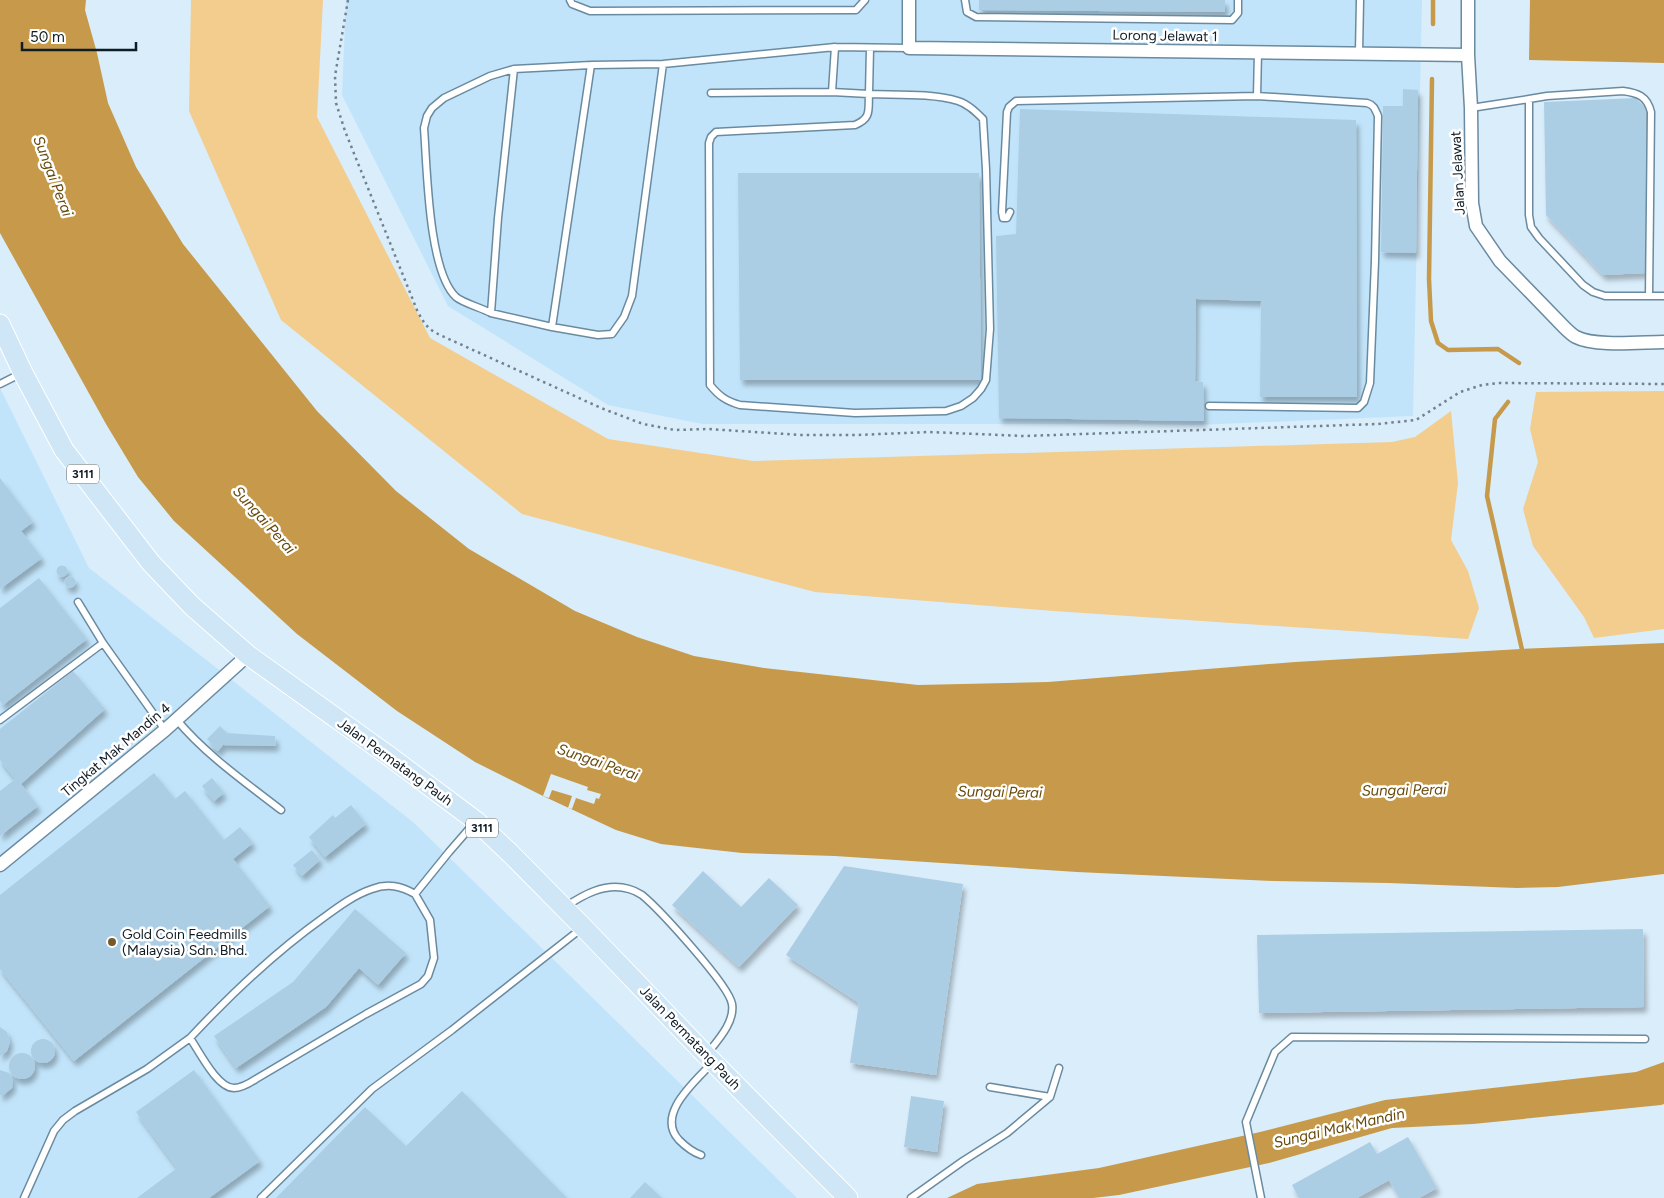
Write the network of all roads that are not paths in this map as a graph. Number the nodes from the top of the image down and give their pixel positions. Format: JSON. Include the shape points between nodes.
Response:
{"nodes":[{"id":1,"x":570,"y":0,"type":"edge"},
{"id":2,"x":865,"y":0,"type":"edge"},
{"id":3,"x":909,"y":0,"type":"edge"},
{"id":4,"x":965,"y":0,"type":"edge"},
{"id":5,"x":1238,"y":0,"type":"edge"},
{"id":6,"x":1360,"y":0,"type":"edge"},
{"id":7,"x":1468,"y":0,"type":"edge"},
{"id":8,"x":835,"y":48,"type":"junction"},
{"id":9,"x":870,"y":48,"type":"junction"},
{"id":10,"x":909,"y":48,"type":"junction"},
{"id":11,"x":1258,"y":52,"type":"junction"},
{"id":12,"x":1359,"y":53,"type":"junction"},
{"id":13,"x":1468,"y":54,"type":"junction"},
{"id":14,"x":663,"y":64,"type":"junction"},
{"id":15,"x":591,"y":65,"type":"junction"},
{"id":16,"x":514,"y":69,"type":"junction"},
{"id":17,"x":832,"y":92,"type":"junction"},
{"id":18,"x":711,"y":93,"type":"dead end"},
{"id":19,"x":869,"y":94,"type":"junction"},
{"id":20,"x":1257,"y":96,"type":"junction"},
{"id":21,"x":1529,"y":99,"type":"junction"},
{"id":22,"x":1471,"y":108,"type":"junction"},
{"id":23,"x":1010,"y":212,"type":"dead end"},
{"id":24,"x":1648,"y":296,"type":"junction"},
{"id":25,"x":1664,"y":296,"type":"edge"},
{"id":26,"x":491,"y":312,"type":"junction"},
{"id":27,"x":0,"y":324,"type":"edge"},
{"id":28,"x":552,"y":327,"type":"junction"},
{"id":29,"x":1664,"y":342,"type":"edge"},
{"id":30,"x":23,"y":373,"type":"junction"},
{"id":31,"x":0,"y":384,"type":"edge"},
{"id":32,"x":1209,"y":406,"type":"dead end"},
{"id":33,"x":78,"y":602,"type":"dead end"},
{"id":34,"x":103,"y":643,"type":"junction"},
{"id":35,"x":248,"y":655,"type":"junction"},
{"id":36,"x":176,"y":719,"type":"junction"},
{"id":37,"x":0,"y":720,"type":"edge"},
{"id":38,"x":164,"y":730,"type":"junction"},
{"id":39,"x":281,"y":810,"type":"dead end"},
{"id":40,"x":476,"y":821,"type":"junction"},
{"id":41,"x":0,"y":865,"type":"edge"},
{"id":42,"x":415,"y":894,"type":"junction"},
{"id":43,"x":564,"y":908,"type":"junction"},
{"id":44,"x":583,"y":927,"type":"junction"},
{"id":45,"x":190,"y":1038,"type":"junction"},
{"id":46,"x":1645,"y":1038,"type":"dead end"},
{"id":47,"x":709,"y":1059,"type":"junction"},
{"id":48,"x":1059,"y":1068,"type":"dead end"},
{"id":49,"x":990,"y":1087,"type":"dead end"},
{"id":50,"x":1050,"y":1098,"type":"junction"},
{"id":51,"x":701,"y":1155,"type":"dead end"},
{"id":52,"x":24,"y":1198,"type":"edge"},
{"id":53,"x":261,"y":1198,"type":"edge"},
{"id":54,"x":848,"y":1198,"type":"edge"},
{"id":55,"x":911,"y":1198,"type":"edge"},
{"id":56,"x":1261,"y":1198,"type":"edge"}],
"edges":[{"from":1,"to":2,"type":"lane","via":[[572,4],[590,11],[856,10]]},
{"from":3,"to":10,"type":"street"},
{"from":4,"to":5,"type":"lane","via":[[967,12],[976,17],[1232,20],[1238,13]]},
{"from":6,"to":12,"type":"lane"},
{"from":7,"to":13,"type":"street","name":"Jalan Jelawat"},
{"from":8,"to":9,"type":"lane"},
{"from":8,"to":14,"type":"lane"},
{"from":8,"to":17,"type":"lane"},
{"from":9,"to":10,"type":"lane"},
{"from":9,"to":19,"type":"lane"},
{"from":10,"to":11,"type":"street","name":"Lorong Jelawat 1"},
{"from":11,"to":12,"type":"street","name":"Lorong Jelawat 1"},
{"from":11,"to":20,"type":"lane"},
{"from":12,"to":13,"type":"street","name":"Lorong Jelawat 1"},
{"from":13,"to":22,"type":"street","name":"Jalan Jelawat"},
{"from":14,"to":15,"type":"lane"},
{"from":14,"to":28,"type":"lane","via":[[632,296],[624,317],[612,334],[598,335]]},
{"from":15,"to":16,"type":"lane"},
{"from":15,"to":28,"type":"lane"},
{"from":16,"to":26,"type":"lane"},
{"from":16,"to":26,"type":"lane","via":[[490,76],[444,98],[432,108],[424,128],[432,232],[443,275],[457,298]]},
{"from":17,"to":18,"type":"lane"},
{"from":17,"to":19,"type":"lane"},
{"from":19,"to":19,"type":"lane","via":[[927,96],[959,101],[983,119],[990,329],[986,380],[972,398],[946,412],[854,413],[740,405],[728,401],[710,385],[708,144],[711,137],[716,132],[855,125],[868,117]]},
{"from":20,"to":23,"type":"lane","via":[[1016,101],[1007,112],[1003,218],[1008,218]]},
{"from":20,"to":32,"type":"lane","via":[[1367,103],[1372,105],[1378,116],[1370,383],[1364,402],[1358,408]]},
{"from":21,"to":22,"type":"lane"},
{"from":21,"to":24,"type":"lane","via":[[1531,227],[1582,285],[1593,292],[1605,296]]},
{"from":21,"to":24,"type":"lane","via":[[1623,91],[1635,93],[1649,103]]},
{"from":22,"to":29,"type":"street","name":"Jalan Jelawat","via":[[1472,203],[1476,226],[1500,261],[1576,337],[1599,342]]},
{"from":24,"to":25,"type":"lane"},
{"from":26,"to":28,"type":"lane"},
{"from":27,"to":30,"type":"main road","name":"Jalan Permatang Pauh","number":"3111"},
{"from":30,"to":31,"type":"lane"},
{"from":30,"to":35,"type":"main road","name":"Jalan Permatang Pauh","number":"3111","via":[[64,450],[151,563],[192,606]]},
{"from":33,"to":34,"type":"lane"},
{"from":34,"to":37,"type":"lane"},
{"from":34,"to":38,"type":"lane"},
{"from":35,"to":36,"type":"street","name":"Tingkat Mak Mandin 4"},
{"from":35,"to":40,"type":"main road","name":"Jalan Permatang Pauh","number":"3111"},
{"from":36,"to":38,"type":"street","name":"Tingkat Mak Mandin 4"},
{"from":36,"to":39,"type":"lane","via":[[210,755]]},
{"from":38,"to":41,"type":"street","name":"Tingkat Mak Mandin 4"},
{"from":40,"to":42,"type":"lane"},
{"from":40,"to":43,"type":"main road","name":"Jalan Permatang Pauh","number":"3111"},
{"from":42,"to":45,"type":"lane","via":[[403,887],[389,885],[372,888],[347,900],[257,970]]},
{"from":42,"to":45,"type":"lane","via":[[430,920],[434,958],[428,976],[421,984],[239,1088],[218,1081]]},
{"from":43,"to":44,"type":"main road","name":"Jalan Permatang Pauh","number":"3111"},
{"from":43,"to":47,"type":"lane","via":[[592,890],[627,888],[641,894],[659,910],[722,984],[732,1002],[729,1023]]},
{"from":44,"to":47,"type":"main road","name":"Jalan Permatang Pauh","number":"3111"},
{"from":44,"to":53,"type":"lane","via":[[372,1089]]},
{"from":45,"to":52,"type":"lane","via":[[147,1069],[63,1120],[54,1131]]},
{"from":46,"to":56,"type":"lane","via":[[1292,1037],[1275,1052],[1246,1122]]},
{"from":47,"to":51,"type":"lane","via":[[680,1099],[672,1120],[675,1136]]},
{"from":47,"to":54,"type":"main road","name":"Jalan Permatang Pauh","number":"3111"},
{"from":48,"to":50,"type":"lane"},
{"from":49,"to":50,"type":"lane"},
{"from":50,"to":55,"type":"lane","via":[[1007,1133]]}]}
